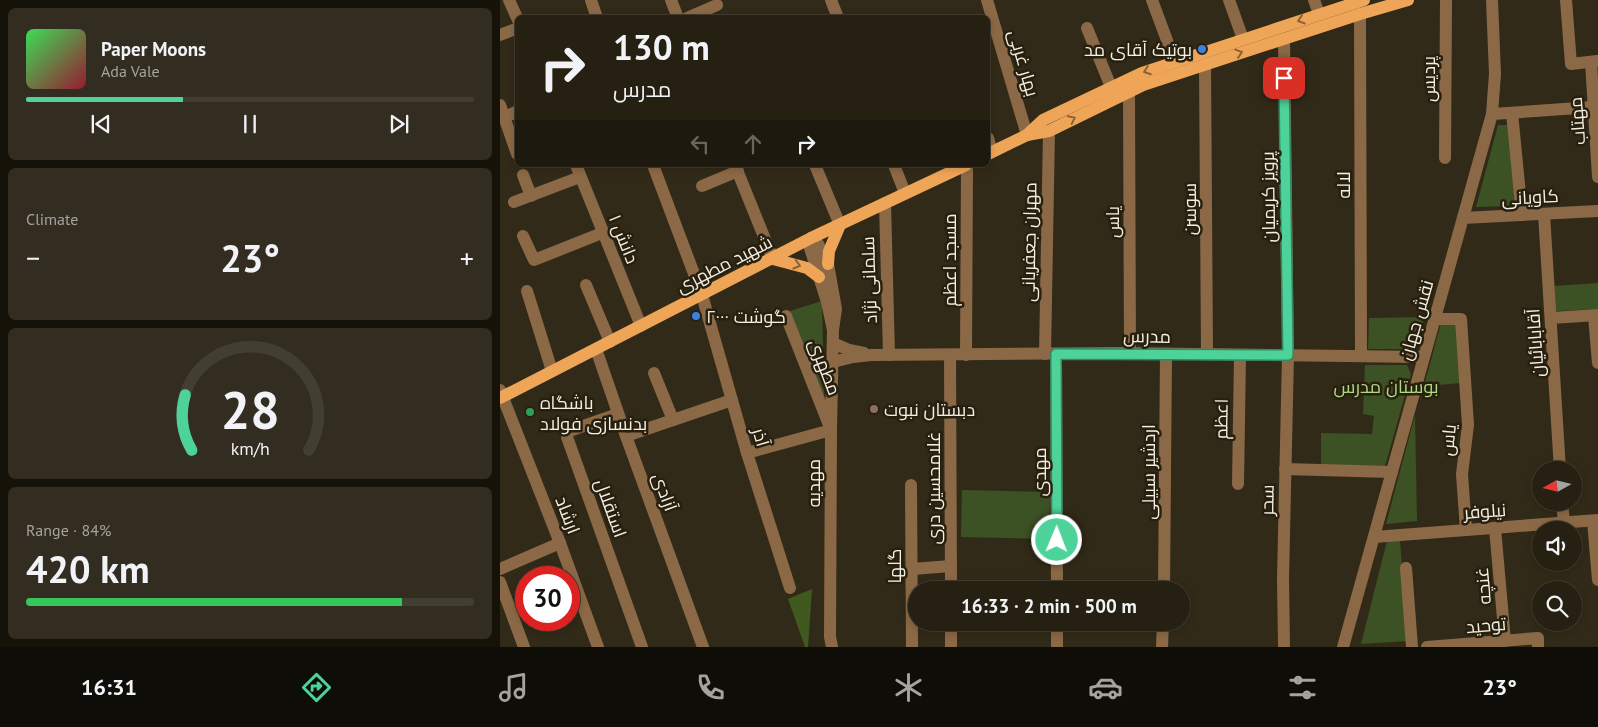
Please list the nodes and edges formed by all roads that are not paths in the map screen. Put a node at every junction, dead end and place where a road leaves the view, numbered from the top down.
1 (510, 0) edge
2 (591, 0) edge
3 (671, 0) edge
4 (831, 0) edge
5 (1152, 0) edge
6 (1229, 0) edge
7 (1314, 0) edge
8 (1364, 0) edge
9 (1408, 0) edge
10 (1446, 0) edge
11 (1492, 0) edge
12 (1566, 0) edge
13 (990, 1) edge
14 (717, 5) dead end
15 (1319, 14) junction
16 (1360, 14) junction
17 (516, 15) edge
18 (596, 15) edge
19 (677, 15) edge
20 (694, 15) edge
21 (837, 15) edge
22 (990, 18) edge
23 (1087, 28) dead end
24 (515, 29) edge
25 (500, 35) edge
26 (1243, 39) junction
27 (1284, 39) junction
28 (1175, 62) junction
29 (1594, 62) edge
30 (1205, 64) junction
31 (1111, 87) junction
32 (1129, 91) junction
33 (1594, 106) junction
34 (502, 111) edge
35 (515, 111) edge
36 (1512, 113) junction
37 (1492, 114) junction
38 (1049, 130) junction
39 (1027, 135) junction
40 (515, 146) edge
41 (990, 153) edge
42 (1445, 158) dead end
43 (653, 167) edge
44 (816, 167) edge
45 (895, 167) edge
46 (962, 167) edge
47 (966, 167) edge
48 (737, 168) edge
49 (578, 171) edge
50 (523, 175) dead end
51 (1598, 177) edge
52 (702, 186) dead end
53 (905, 193) junction
54 (530, 196) junction
55 (514, 202) dead end
56 (884, 203) junction
57 (1598, 211) edge
58 (1544, 214) junction
59 (1522, 215) junction
60 (1463, 218) junction
61 (840, 225) junction
62 (602, 233) junction
63 (523, 236) dead end
64 (811, 238) junction
65 (773, 259) junction
66 (828, 264) junction
67 (819, 277) junction
68 (586, 285) dead end
69 (527, 291) dead end
70 (702, 294) junction
71 (1596, 315) edge
72 (786, 316) dead end
73 (1551, 318) junction
74 (1435, 319) junction
75 (641, 326) junction
76 (833, 337) junction
77 (610, 342) junction
78 (596, 349) junction
79 (1051, 354) junction
80 (1130, 354) junction
81 (1166, 354) junction
82 (1207, 354) junction
83 (871, 355) junction
84 (889, 355) junction
85 (950, 355) junction
86 (966, 355) junction
87 (1240, 355) junction
88 (1288, 355) junction
89 (1361, 356) junction
90 (1423, 357) junction
91 (833, 362) junction
92 (1598, 363) edge
93 (552, 370) junction
94 (654, 373) dead end
95 (501, 395) edge
96 (732, 400) junction
97 (618, 414) junction
98 (673, 420) junction
99 (831, 430) junction
100 (626, 436) junction
101 (747, 453) junction
102 (1559, 461) edge
103 (1285, 468) junction
104 (1392, 472) junction
105 (1238, 484) dead end
106 (911, 485) dead end
107 (1596, 521) edge
108 (1582, 522) edge
109 (1532, 525) edge
110 (1495, 528) junction
111 (1466, 530) junction
112 (1374, 537) junction
113 (560, 543) junction
114 (951, 566) junction
115 (1406, 568) dead end
116 (500, 569) edge
117 (912, 569) junction
118 (1598, 580) edge
119 (951, 581) edge
120 (1057, 581) edge
121 (1164, 581) edge
122 (500, 582) edge
123 (790, 588) dead end
124 (951, 631) edge
125 (1057, 631) edge
126 (1163, 631) edge
127 (1505, 641) junction
128 (830, 644) edge
129 (1284, 645) dead end
130 (1463, 646) edge
131 (524, 647) edge
132 (598, 647) edge
133 (642, 647) edge
134 (703, 647) edge
135 (912, 647) edge
136 (951, 647) edge
137 (1057, 647) edge
138 (1162, 647) edge
139 (1344, 647) edge
140 (1412, 647) edge
141 (1427, 647) edge
142 (1538, 647) edge

1 - 17 street
2 - 18 street
3 - 19 street
4 - 21 street
5 - 28 street
6 - 26 street
7 - 15 street
8 - 15 main road
9 - 16 main road
10 - 42 street, پردیس
11 - 37 street, نقش جهان
12 - 29 street
13 - 22 street, بهار غربی
14 - 20 street
15 -> 26 main road
16 - 27 main road
16 - 89 street, لاله
22 - 39 street, بهار غربی
23 - 31 street
24 - 25 street
26 - 28 main road
30 -> 27 main road
27 - 88 street, پرویز کریمیان
28 -> 31 main road
29 - 33 street, مهتاب
30 - 32 main road
30 - 82 street, سوسن
31 - 39 main road
38 -> 32 main road
32 - 80 street, یاس
33 - 36 street
33 - 51 street, مهتاب
34 - 35 street
34 - 40 street
36 - 37 street
36 - 59 street
37 - 60 street, نقش جهان
38 - 39 main road
38 - 79 street, مهران جعفریانی
39 - 41 main road
43 - 70 street, آذر
44 - 61 street
45 - 53 street
46 - 53 main road, شهید مطهری
47 - 86 street, مسجد اعظم
48 - 52 street
48 - 65 street
49 - 54 street
49 - 62 street, دانش ۱
50 - 54 street
53 - 56 main road, شهید مطهری
54 - 55 street
56 - 61 main road, شهید مطهری
56 - 84 street, سلمانی نژاد
57 - 58 street, کاویانی
58 - 59 street, کاویانی
58 - 73 street, آقابابائیان
59 - 60 street, کاویانی
60 - 74 street, نقش جهان
61 - 64 main road, شهید مطهری
61 - 66 main road
62 - 63 street
62 - 75 street, دانش ۱
64 - 65 main road, شهید مطهری
64 - 66 street, مهدیه
64 - 67 street, مهدیه
65 -> 67 main road
65 - 70 main road, شهید مطهری
66 - 76 street, مهدیه
67 - 76 street, مهدیه
68 - 77 street
69 - 93 street
70 - 75 main road, شهید مطهری
70 - 96 street, آذر
71 - 73 street
71 - 92 street
72 - 99 street, مطهری
73 - 102 street, آقابابائیان
74 - 90 street, نقش جهان
74 - 111 street, یاس
75 - 77 main road, شهید مطهری
76 - 83 street
76 - 91 street, مهدیه
77 - 78 main road, شهید مطهری
78 - 93 main road, شهید مطهری
78 - 97 street, آزادی
79 - 80 street, مدرس
79 - 86 street, مدرس
79 - 120 street, مهدی
80 - 81 street, مدرس
81 - 82 street, مدرس
81 - 121 street, اردشیر سبیلی
82 - 87 street, مدرس
83 - 84 street, مدرس
83 - 91 street
84 - 85 street, مدرس
85 - 86 street, مدرس
85 - 114 street, غلامحسین دری
87 - 88 street, مدرس
87 - 105 street, اعظم
88 - 89 street, مدرس
88 - 103 street, سحر
89 - 90 street, مدرس
90 - 104 street, نقش جهان
91 - 99 street, مهدیه
93 - 95 main road, شهید مطهری
94 - 98 street
95 - 113 street, ارشاد
96 - 98 street
96 - 101 street, آذر
97 - 100 street, آزادی
97 - 133 street, استقلال
98 - 100 street
99 - 101 street
99 - 128 street, مهدیه
100 - 134 street, آزادی
101 - 123 street, آذر
103 - 104 street
103 - 129 street, سحر
104 - 112 street, نقش جهان
106 - 117 street, گلها
107 - 108 street, نیلوفر
107 - 118 street
109 - 110 street, نیلوفر
110 - 111 street, نیلوفر
110 - 127 street, غنچه
111 - 112 street, نیلوفر
112 - 139 street, نقش جهان
113 - 116 street
113 - 132 street, ارشاد
114 - 117 street
114 - 119 street, غلامحسین دری
115 - 140 street
117 - 135 street, گلها
122 - 131 street
124 - 136 street
125 - 137 street
126 - 138 street
127 - 130 street, توحید
127 - 142 street, توحید
130 - 141 street, توحید

